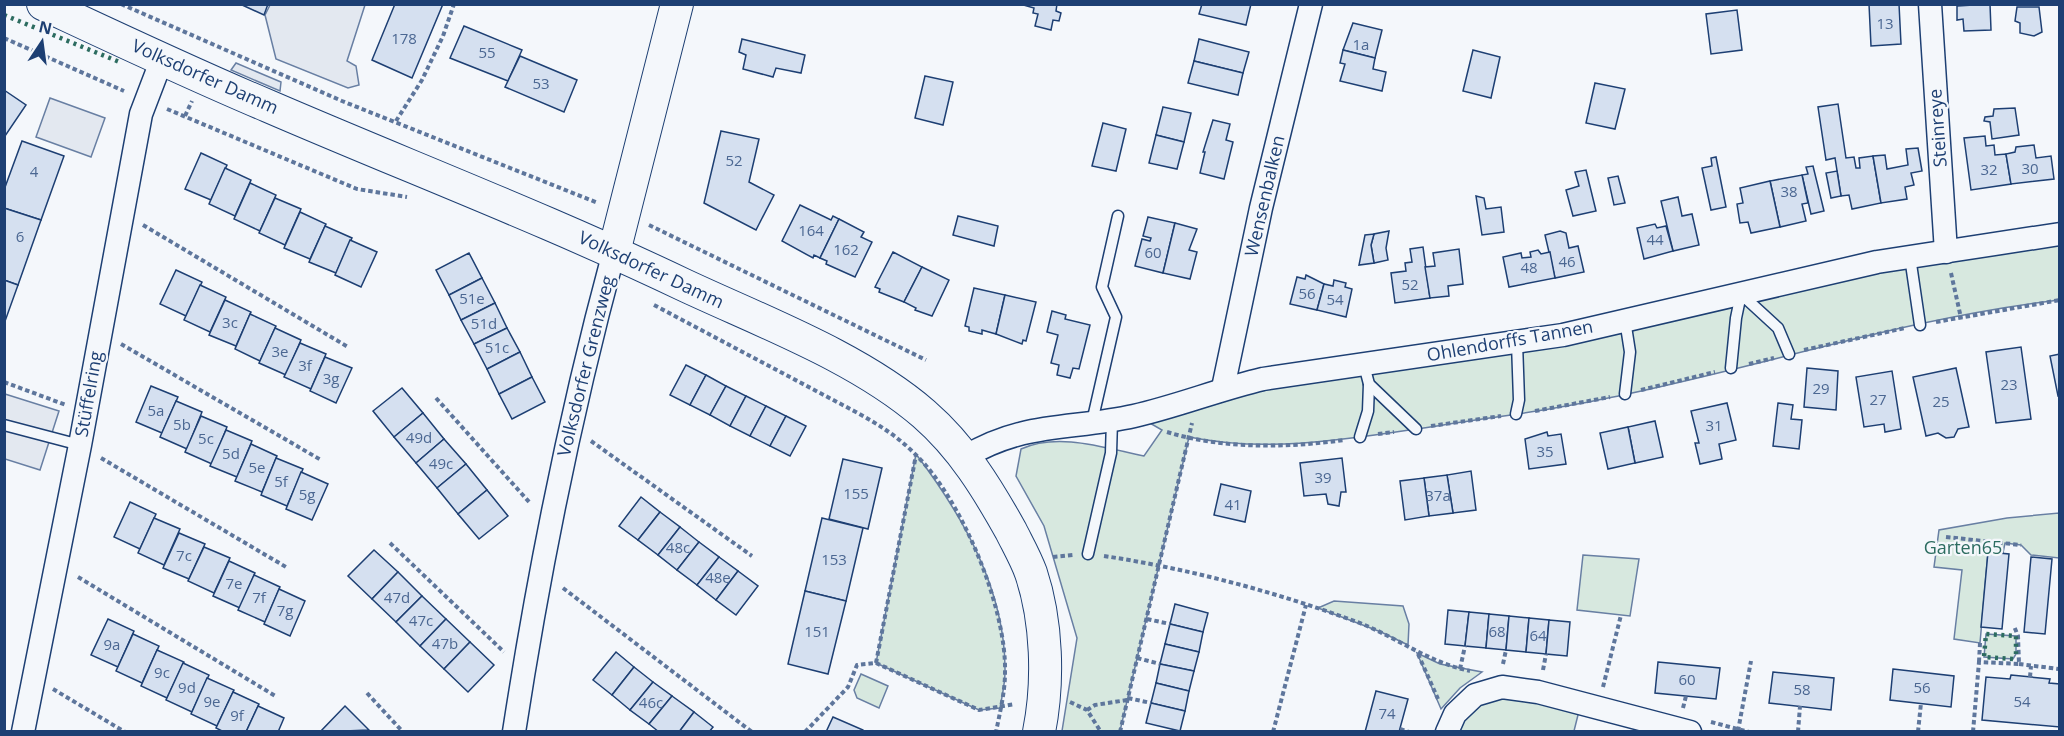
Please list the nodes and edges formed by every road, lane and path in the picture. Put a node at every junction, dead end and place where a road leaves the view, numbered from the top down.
1 (43, 4) edge
2 (120, 4) edge
3 (454, 4) edge
4 (676, 4) edge
5 (1311, 4) edge
6 (1930, 4) edge
7 (4, 39) edge
8 (162, 59) junction
9 (146, 100) junction
10 (396, 121) junction
11 (413, 198) dead end
12 (122, 212) junction
13 (624, 214) junction
14 (1118, 216) dead end
15 (2060, 234) edge
16 (614, 252) junction
17 (1946, 252) junction
18 (1910, 257) junction
19 (1741, 294) junction
20 (649, 302) dead end
21 (1961, 318) dead end
22 (1626, 320) junction
23 (1920, 325) dead end
24 (100, 331) junction
25 (1517, 343) junction
26 (348, 347) dead end
27 (1790, 354) dead end
28 (926, 360) dead end
29 (1731, 368) dead end
30 (1366, 375) junction
31 (4, 382) edge
32 (1223, 388) junction
33 (1625, 394) dead end
34 (436, 398) dead end
35 (86, 412) junction
36 (1516, 414) dead end
37 (1102, 421) junction
38 (4, 425) edge
39 (571, 427) junction
40 (1416, 429) dead end
41 (1188, 437) dead end
42 (1360, 437) dead end
43 (80, 445) junction
44 (916, 454) junction
45 (965, 457) junction
46 (321, 460) dead end
47 (549, 523) junction
48 (1946, 537) dead end
49 (390, 543) dead end
50 (2021, 544) dead end
51 (1088, 554) junction
52 (752, 556) dead end
53 (1026, 560) junction
54 (56, 565) junction
55 (1160, 565) junction
56 (286, 567) dead end
57 (541, 571) junction
58 (1306, 605) junction
59 (1621, 615) dead end
60 (1147, 619) junction
61 (1170, 624) dead end
62 (2014, 626) dead end
63 (1980, 643) dead end
64 (1465, 646) dead end
65 (1417, 653) junction
66 (1137, 658) junction
67 (1751, 661) dead end
68 (1979, 662) junction
69 (876, 663) junction
70 (1160, 664) dead end
71 (2019, 664) junction
72 (2031, 666) junction
73 (1460, 669) junction
74 (2059, 669) edge
75 (1473, 671) dead end
76 (524, 672) junction
77 (2030, 677) dead end
78 (34, 678) junction
79 (367, 693) dead end
80 (1601, 694) dead end
81 (277, 697) dead end
82 (1127, 699) junction
83 (1045, 701) junction
84 (1151, 703) dead end
85 (1921, 703) dead end
86 (1800, 706) dead end
87 (1000, 708) junction
88 (1441, 709) dead end
89 (1087, 711) junction
90 (1400, 729) dead end
91 (23, 732) edge
92 (125, 732) edge
93 (403, 732) edge
94 (514, 732) edge
95 (752, 732) edge
96 (805, 732) edge
97 (996, 732) edge
98 (1039, 732) edge
99 (1101, 732) edge
100 (1119, 732) edge
101 (1273, 732) edge
102 (1409, 732) edge
103 (1447, 732) edge
104 (1690, 732) edge
105 (1738, 732) edge
106 (1798, 732) edge
107 (1918, 732) edge
108 (1973, 732) edge

1 - 8 main road, Volksdorfer Damm
2 - 10 path
3 - 10 path
4 - 13 main road, Volksdorfer Grenzweg
5 - 32 street, Wensenbalken
6 - 17 street, Steinreye
7 - 9 path
8 - 9 street, Stüffelring
8 - 16 main road, Volksdorfer Damm
9 - 11 path
9 - 12 street, Stüffelring
10 - 13 path
12 - 24 street, Stüffelring
12 - 26 path
13 - 16 main road, Volksdorfer Grenzweg
13 - 28 path
14 - 37 lane
15 - 17 street, Ohlendorffs Tannen
16 - 39 street, Volksdorfer Grenzweg
16 - 45 main road, Volksdorfer Damm
17 - 18 street, Ohlendorffs Tannen
17 - 21 path
18 - 19 street, Ohlendorffs Tannen
18 - 23 lane
19 - 22 street, Ohlendorffs Tannen
19 - 27 lane
19 - 29 lane
20 - 44 path
22 - 25 street, Ohlendorffs Tannen
22 - 33 lane
24 - 35 street, Stüffelring
24 - 46 path
25 - 30 street, Ohlendorffs Tannen
25 - 36 lane
30 - 32 street, Ohlendorffs Tannen
30 - 40 lane
30 - 42 lane
31 - 35 path
32 - 37 street, Ohlendorffs Tannen
34 - 47 path
35 - 43 street, Stüffelring
37 - 45 street, Ohlendorffs Tannen
37 - 51 lane
38 - 43 lane
39 - 47 street, Volksdorfer Grenzweg
39 - 52 path
41 - 55 path
43 - 54 street, Stüffelring
43 - 56 path
44 - 69 path
44 - 87 path
45 - 53 main road, Volksdorfer Damm
47 - 57 street, Volksdorfer Grenzweg
48 - 50 path
49 - 76 path
51 - 53 path
51 - 55 path
53 - 83 main road, Volksdorfer Damm
54 - 78 street, Stüffelring
54 - 81 path
55 - 58 path
55 - 60 path
57 - 76 street, Volksdorfer Grenzweg
57 - 95 path
58 - 65 path
58 - 101 path
59 - 80 path
60 - 61 path
60 - 66 path
62 - 71 path
63 - 68 path
64 - 73 path
65 - 73 path
65 - 88 path
66 - 70 path
66 - 82 path
67 - 105 path
68 - 71 path
68 - 108 path
69 - 87 path
69 - 96 path
71 - 72 path
72 - 74 path
72 - 77 path
73 - 75 path
76 - 94 street, Volksdorfer Grenzweg
78 - 91 street, Stüffelring
78 - 92 path
79 - 93 path
82 - 84 path
82 - 89 path
82 - 100 path
83 - 87 path
83 - 89 path
83 - 98 main road, Volksdorfer Damm
85 - 107 path
86 - 106 path
87 - 97 path
89 - 99 path
90 - 102 path
103 - 104 street

